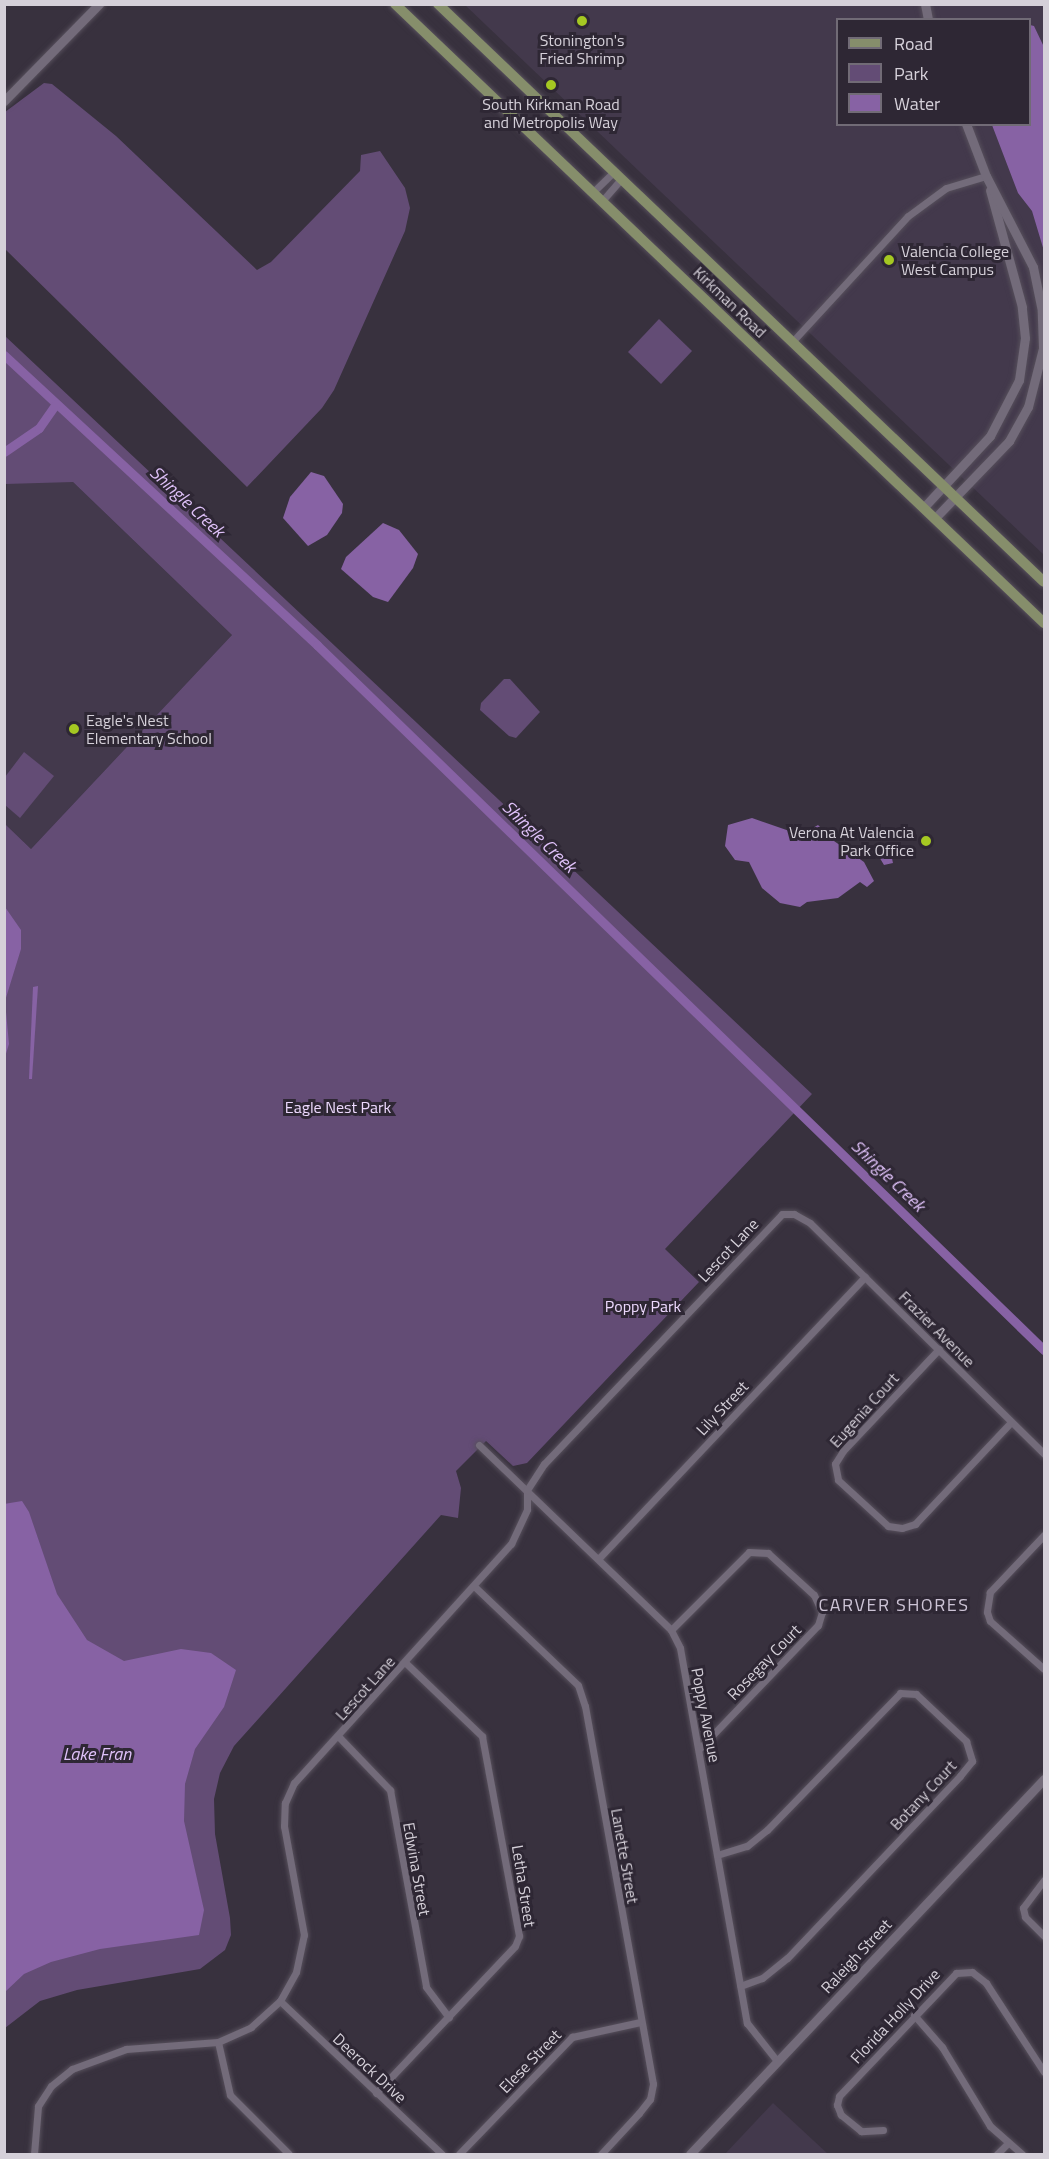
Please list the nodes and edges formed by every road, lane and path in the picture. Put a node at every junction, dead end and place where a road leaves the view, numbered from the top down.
1 (99, 4) edge
2 (395, 4) edge
3 (438, 4) edge
4 (4, 101) edge
5 (967, 126) edge
6 (617, 175) junction
7 (986, 176) junction
8 (593, 192) junction
9 (602, 201) junction
10 (792, 342) junction
11 (944, 486) junction
12 (956, 498) junction
13 (924, 507) junction
14 (935, 518) junction
15 (1044, 582) edge
16 (1044, 622) edge
17 (810, 1223) joint
18 (865, 1277) junction
19 (939, 1349) junction
20 (1011, 1422) junction
21 (479, 1445) dead end
22 (1044, 1454) edge
23 (528, 1490) junction
24 (1044, 1535) edge
25 (599, 1558) junction
26 (475, 1587) junction
27 (671, 1630) junction
28 (406, 1663) junction
29 (1044, 1669) edge
30 (339, 1737) junction
31 (699, 1749) junction
32 (1044, 1779) edge
33 (717, 1854) junction
34 (1044, 1880) edge
35 (1044, 1936) edge
36 (740, 1986) junction
37 (280, 2001) junction
38 (914, 2015) junction
39 (449, 2017) junction
40 (640, 2022) junction
41 (218, 2042) junction
42 (777, 2061) junction
43 (1044, 2072) edge
44 (376, 2093) junction
45 (883, 2130) dead end
46 (1007, 2144) junction
47 (34, 2154) edge
48 (289, 2154) edge
49 (442, 2154) edge
50 (459, 2154) edge
51 (601, 2154) edge
52 (690, 2154) edge
53 (997, 2154) edge
54 (1022, 2154) edge

1 - 4 street
2 - 8 main road, Kirkman Road
3 - 6 main road, Kirkman Road
5 - 7 street
6 - 8 street
6 - 9 street
6 - 10 main road, Kirkman Road
7 - 10 street
7 - 11 street
7 - 12 street
8 - 9 main road, Kirkman Road
9 - 13 main road, Kirkman Road
10 - 11 main road, Kirkman Road
11 - 12 main road, Kirkman Road
11 - 13 street
12 - 14 street
12 - 15 main road, Kirkman Road
13 - 14 main road, Kirkman Road
14 - 16 main road, Kirkman Road
17 - 18 street, Frazier Avenue
17 - 23 street, Lescot Lane
18 - 19 street, Frazier Avenue
18 - 25 street, Lily Street
19 - 20 street, Frazier Avenue
19 - 20 street, Eugenia Court
20 - 22 street, Frazier Avenue
21 - 23 street, Poppy Avenue
23 - 25 street, Poppy Avenue
23 - 26 street, Lescot Lane
24 - 29 street
25 - 27 street, Poppy Avenue
26 - 28 street, Lescot Lane
26 - 40 street, Lanette Street
27 - 31 street, Poppy Avenue
27 - 31 street, Rosegay Court
28 - 30 street, Lescot Lane
28 - 39 street, Letha Street
30 - 37 street, Lescot Lane
30 - 39 street, Edwina Street
31 - 33 street, Poppy Avenue
32 - 42 street, Raleigh Street
33 - 36 street, Poppy Avenue
33 - 36 street, Botany Court
34 - 35 street
36 - 42 street, Poppy Avenue
37 - 41 street, Lescot Lane
37 - 44 street, Deerock Drive
38 - 43 street, Florida Holly Drive
38 - 45 street, Florida Holly Drive
38 - 46 street
39 - 44 street, Letha Street
40 - 50 street, Elese Street
40 - 51 street, Lanette Street
41 - 47 street, Lescot Lane
41 - 48 street
42 - 52 street, Raleigh Street
44 - 49 street, Deerock Drive
46 - 53 street
46 - 54 street

